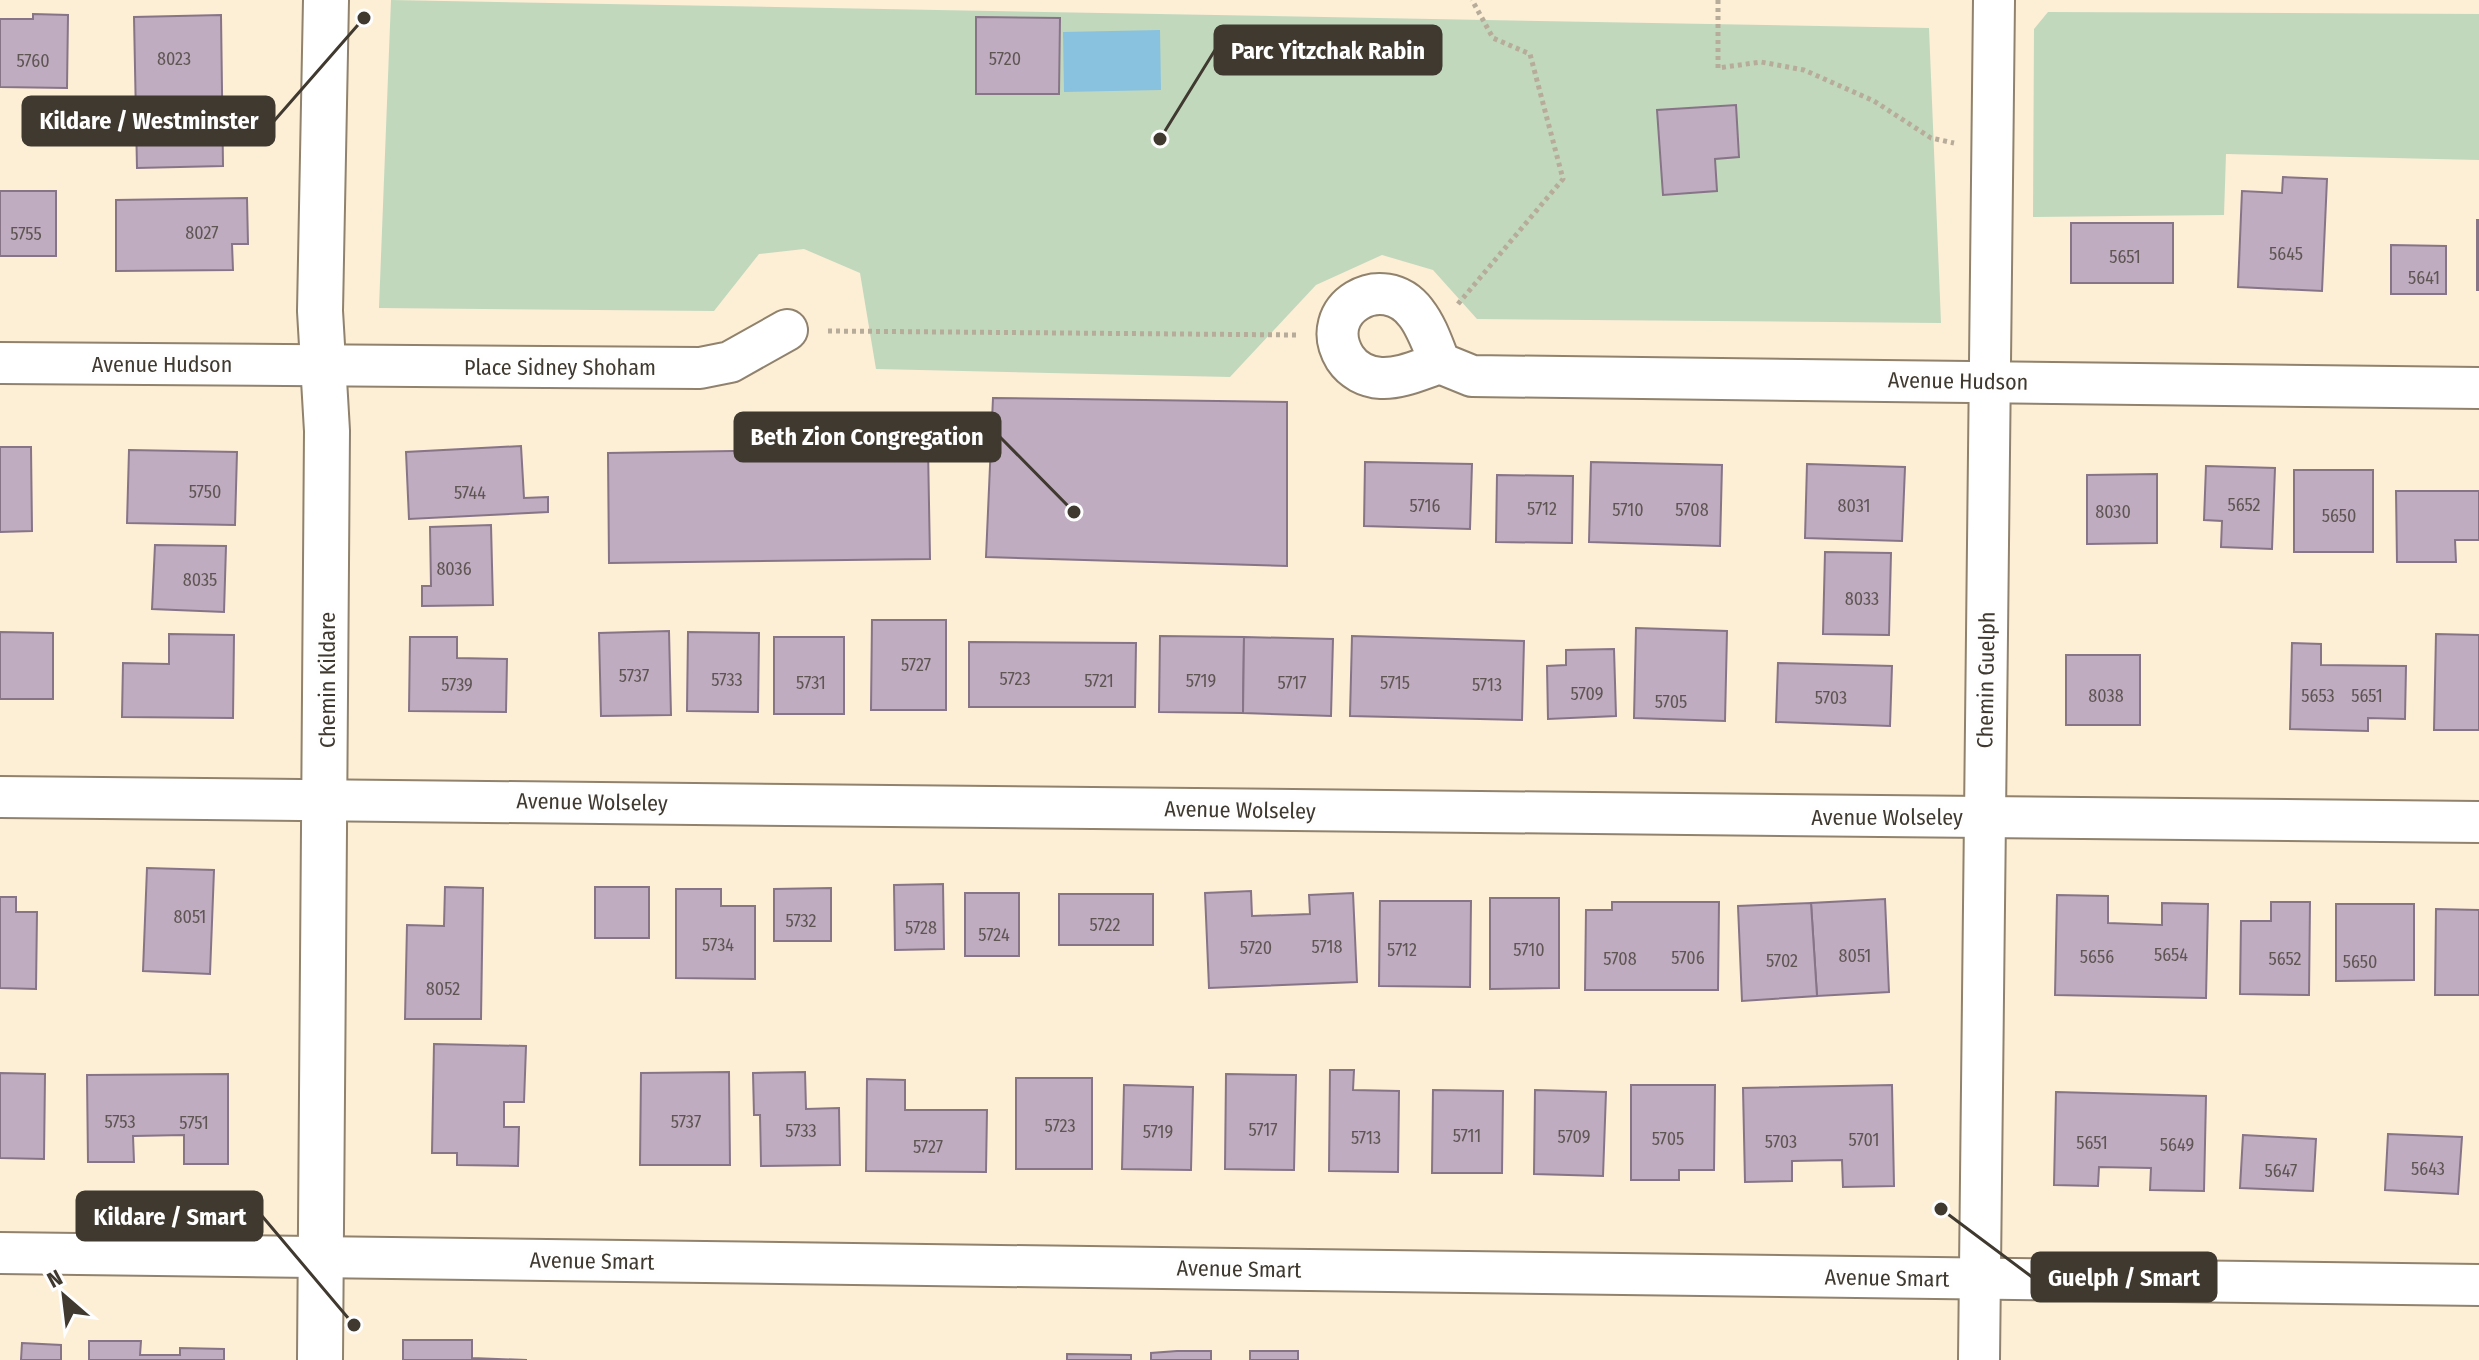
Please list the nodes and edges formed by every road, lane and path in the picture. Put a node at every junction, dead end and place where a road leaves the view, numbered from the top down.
1 (326, 0) edge
2 (1472, 0) edge
3 (1718, 0) edge
4 (1994, 0) edge
5 (1952, 143) dead end
6 (1450, 314) dead end
7 (787, 330) joint
8 (1311, 335) dead end
9 (0, 363) edge
10 (1440, 363) dead end
11 (323, 367) junction
12 (1989, 381) junction
13 (2479, 388) edge
14 (0, 797) edge
15 (327, 800) junction
16 (1984, 817) junction
17 (2479, 822) edge
18 (0, 1253) edge
19 (321, 1257) junction
20 (1979, 1278) junction
21 (2479, 1285) edge
22 (320, 1360) edge
23 (1979, 1360) edge

1 - 11 street, Chemin Kildare
2 - 6 path
3 - 5 path
4 - 12 street, Chemin Guelph
7 - 8 path
7 - 11 street, Place Sidney Shoham
9 - 11 street, Avenue Hudson
10 - 12 street, Avenue Hudson
11 - 15 street, Chemin Kildare
12 - 13 street, Avenue Hudson
12 - 16 street, Chemin Guelph
14 - 15 street, Avenue Wolseley
15 - 16 street, Avenue Wolseley
15 - 19 street, Chemin Kildare
16 - 17 street, Avenue Wolseley
16 - 20 street, Chemin Guelph
18 - 19 street, Avenue Smart
19 - 20 street, Avenue Smart
19 - 22 street, Chemin Kildare
20 - 21 street, Avenue Smart
20 - 23 street, Chemin Guelph

